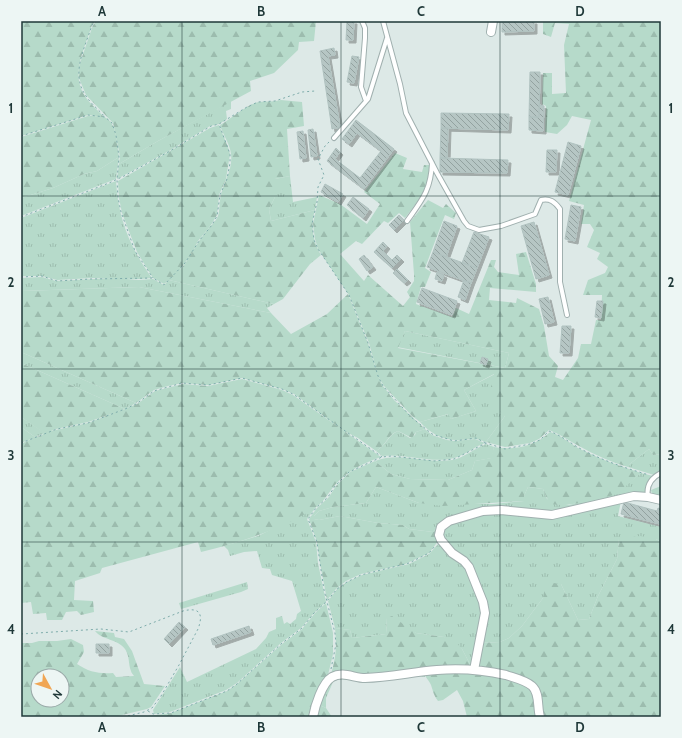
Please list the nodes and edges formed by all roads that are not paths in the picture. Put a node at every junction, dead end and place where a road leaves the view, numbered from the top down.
1 (362, 21) edge
2 (383, 21) edge
3 (493, 21) edge
4 (491, 32) dead end
5 (387, 38) junction
6 (366, 101) junction
7 (334, 138) road end
8 (432, 162) junction
9 (407, 221) dead end
10 (567, 314) dead end
11 (661, 473) edge
12 (648, 497) junction
13 (661, 500) edge
14 (474, 670) junction
15 (313, 717) edge
16 (540, 717) edge

1 - 6 lane
2 - 5 lane
3 - 4 street
5 - 6 lane
5 - 8 lane
6 - 7 lane
8 - 9 lane
8 - 10 lane
11 - 12 lane
12 - 13 street
12 - 14 street
14 - 15 street
14 - 16 street

